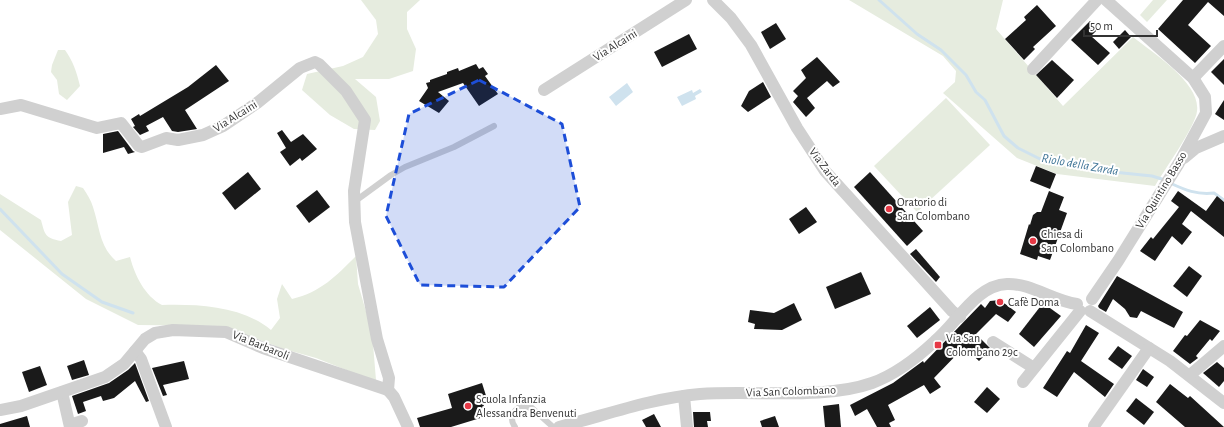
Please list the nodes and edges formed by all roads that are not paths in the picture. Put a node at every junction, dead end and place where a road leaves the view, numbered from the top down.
1 (686, 0) edge
2 (713, 0) edge
3 (1097, 0) edge
4 (1106, 0) edge
5 (1224, 46) edge
6 (1033, 69) dead end
7 (1193, 78) junction
8 (544, 90) dead end
9 (0, 109) edge
10 (1203, 120) junction
11 (494, 126) dead end
12 (153, 134) dead end
13 (1224, 136) edge
14 (1205, 144) junction
15 (139, 146) junction
16 (1179, 163) junction
17 (354, 202) junction
18 (1082, 309) junction
19 (960, 317) junction
20 (993, 342) dead end
21 (1224, 346) edge
22 (1149, 348) junction
23 (135, 351) junction
24 (1034, 368) junction
25 (1190, 375) junction
26 (1023, 382) dead end
27 (388, 390) junction
28 (62, 392) junction
29 (684, 396) junction
30 (1224, 403) edge
31 (0, 410) edge
32 (82, 421) dead end
33 (70, 426) edge
34 (567, 426) edge
35 (1094, 426) dead end
36 (166, 427) edge
37 (408, 427) edge
38 (515, 427) edge
39 (553, 427) edge
40 (687, 427) edge

1 - 8 street, Via Alcaini
2 - 19 street, Via Zarda
3 - 6 street
4 - 7 street, Via Quintino Basso
5 - 7 street
7 - 10 street, Via Quintino Basso
9 - 15 street
10 - 14 street
10 - 16 street, Via Quintino Basso
11 - 17 lane
12 - 15 street
13 - 14 street
14 - 16 street
15 - 17 street, Via Alcaini
16 - 18 street, Via Quintino Basso
17 - 27 street, Via Alcaini
18 - 19 street, Via San Colombano
18 - 22 street, Via San Colombano
18 - 24 street
19 - 29 street, Via San Colombano
20 - 24 street
21 - 25 street
22 - 25 street, Via San Colombano
22 - 35 street
23 - 27 street, Via Barbaroli
23 - 28 street, Via Barbaroli
23 - 36 street
24 - 26 street
25 - 30 street, Via San Colombano
27 - 37 street, Via Alcaini
28 - 31 street, Via Barbaroli
28 - 33 street
29 - 34 street, Via San Colombano
29 - 40 street
32 - 33 street
38 - 39 lane

